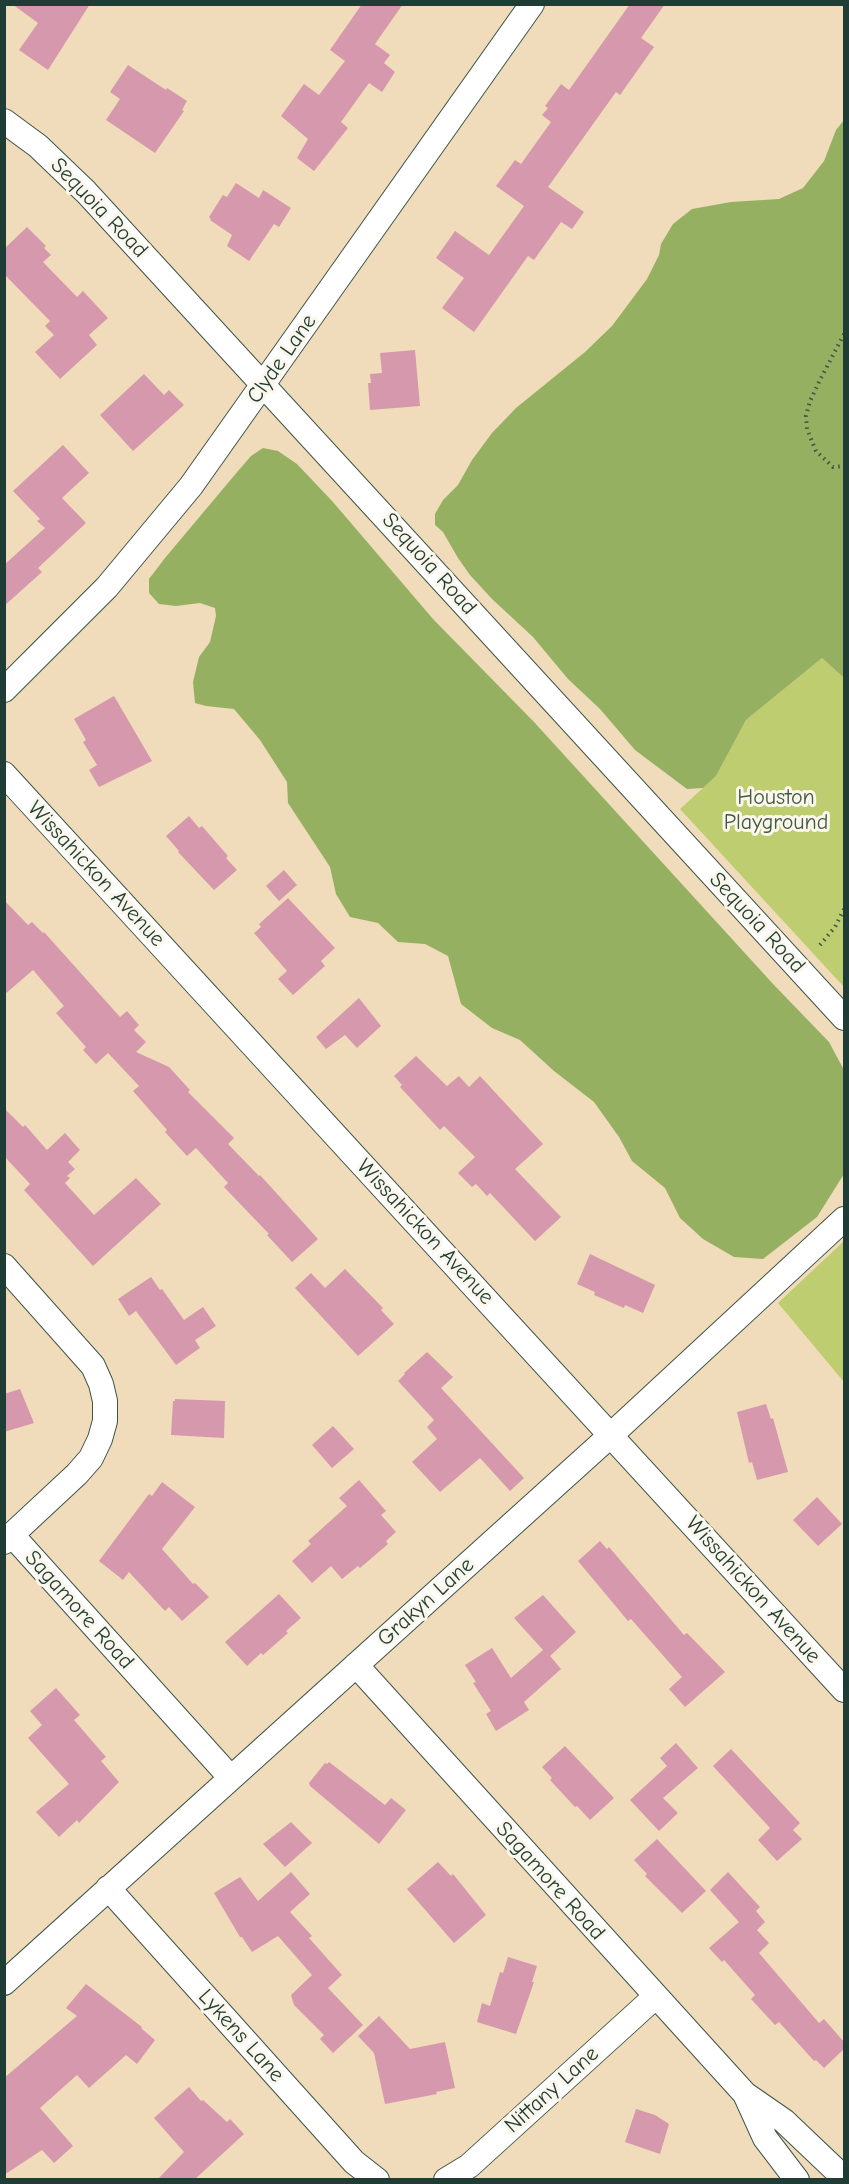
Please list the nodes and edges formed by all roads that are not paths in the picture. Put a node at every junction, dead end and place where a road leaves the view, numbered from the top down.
1 (532, 4) edge
2 (4, 121) edge
3 (264, 384) junction
4 (4, 690) edge
5 (4, 774) edge
6 (844, 1018) edge
7 (844, 1219) edge
8 (4, 1266) edge
9 (611, 1436) junction
10 (8, 1539) edge
11 (356, 1665) junction
12 (844, 1690) edge
13 (230, 1777) junction
14 (108, 1888) junction
15 (4, 1983) edge
16 (655, 1997) junction
17 (745, 2094) junction
18 (844, 2178) edge
19 (377, 2180) edge
20 (446, 2180) edge
21 (797, 2180) edge

1 - 3 street, Clyde Lane
2 - 3 street, Sequoia Road
3 - 4 street, Clyde Lane
3 - 6 street, Sequoia Road
5 - 9 street, Wissahickon Avenue
7 - 9 street, Grakyn Lane
8 - 10 street, Sagamore Road
9 - 11 street, Grakyn Lane
9 - 12 street, Wissahickon Avenue
10 - 13 street, Sagamore Road
11 - 13 street, Grakyn Lane
11 - 16 street, Sagamore Road
13 - 14 street, Grakyn Lane
14 - 15 street, Grakyn Lane
14 - 19 street, Lykens Lane
16 - 17 street, Sagamore Road
16 - 20 street, Nittany Lane
17 - 18 street, Sagamore Road
17 - 21 street, Sagamore Road

